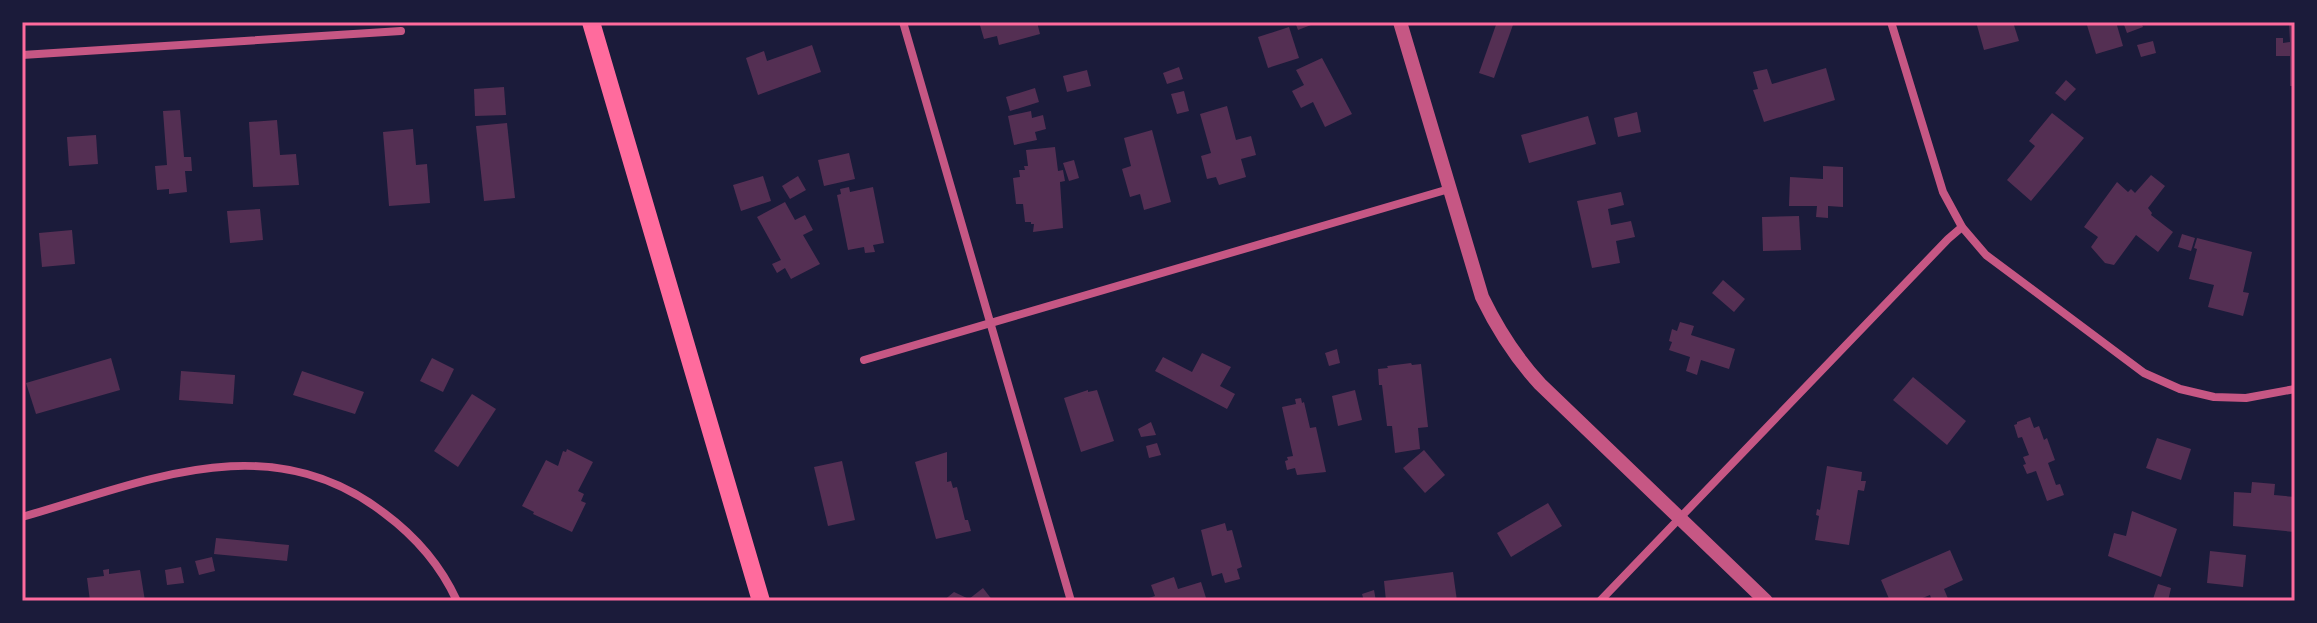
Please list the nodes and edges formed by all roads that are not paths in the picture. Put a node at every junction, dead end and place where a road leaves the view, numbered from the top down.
1 (591, 22) edge
2 (903, 22) edge
3 (1400, 22) edge
4 (1891, 22) edge
5 (401, 31) dead end
6 (22, 55) edge
7 (1449, 189) junction
8 (1962, 227) junction
9 (990, 323) junction
10 (864, 360) dead end
11 (2295, 389) edge
12 (22, 517) edge
13 (1680, 518) junction
14 (457, 601) edge
15 (761, 601) edge
16 (1071, 601) edge
17 (1600, 601) edge
18 (1766, 601) edge

1 - 15 main road
2 - 9 street
3 - 7 street
4 - 8 street
5 - 6 street
7 - 9 street
7 - 13 street
8 - 11 street
8 - 13 street
9 - 10 street
9 - 16 street
12 - 14 street
13 - 17 street
13 - 18 street

